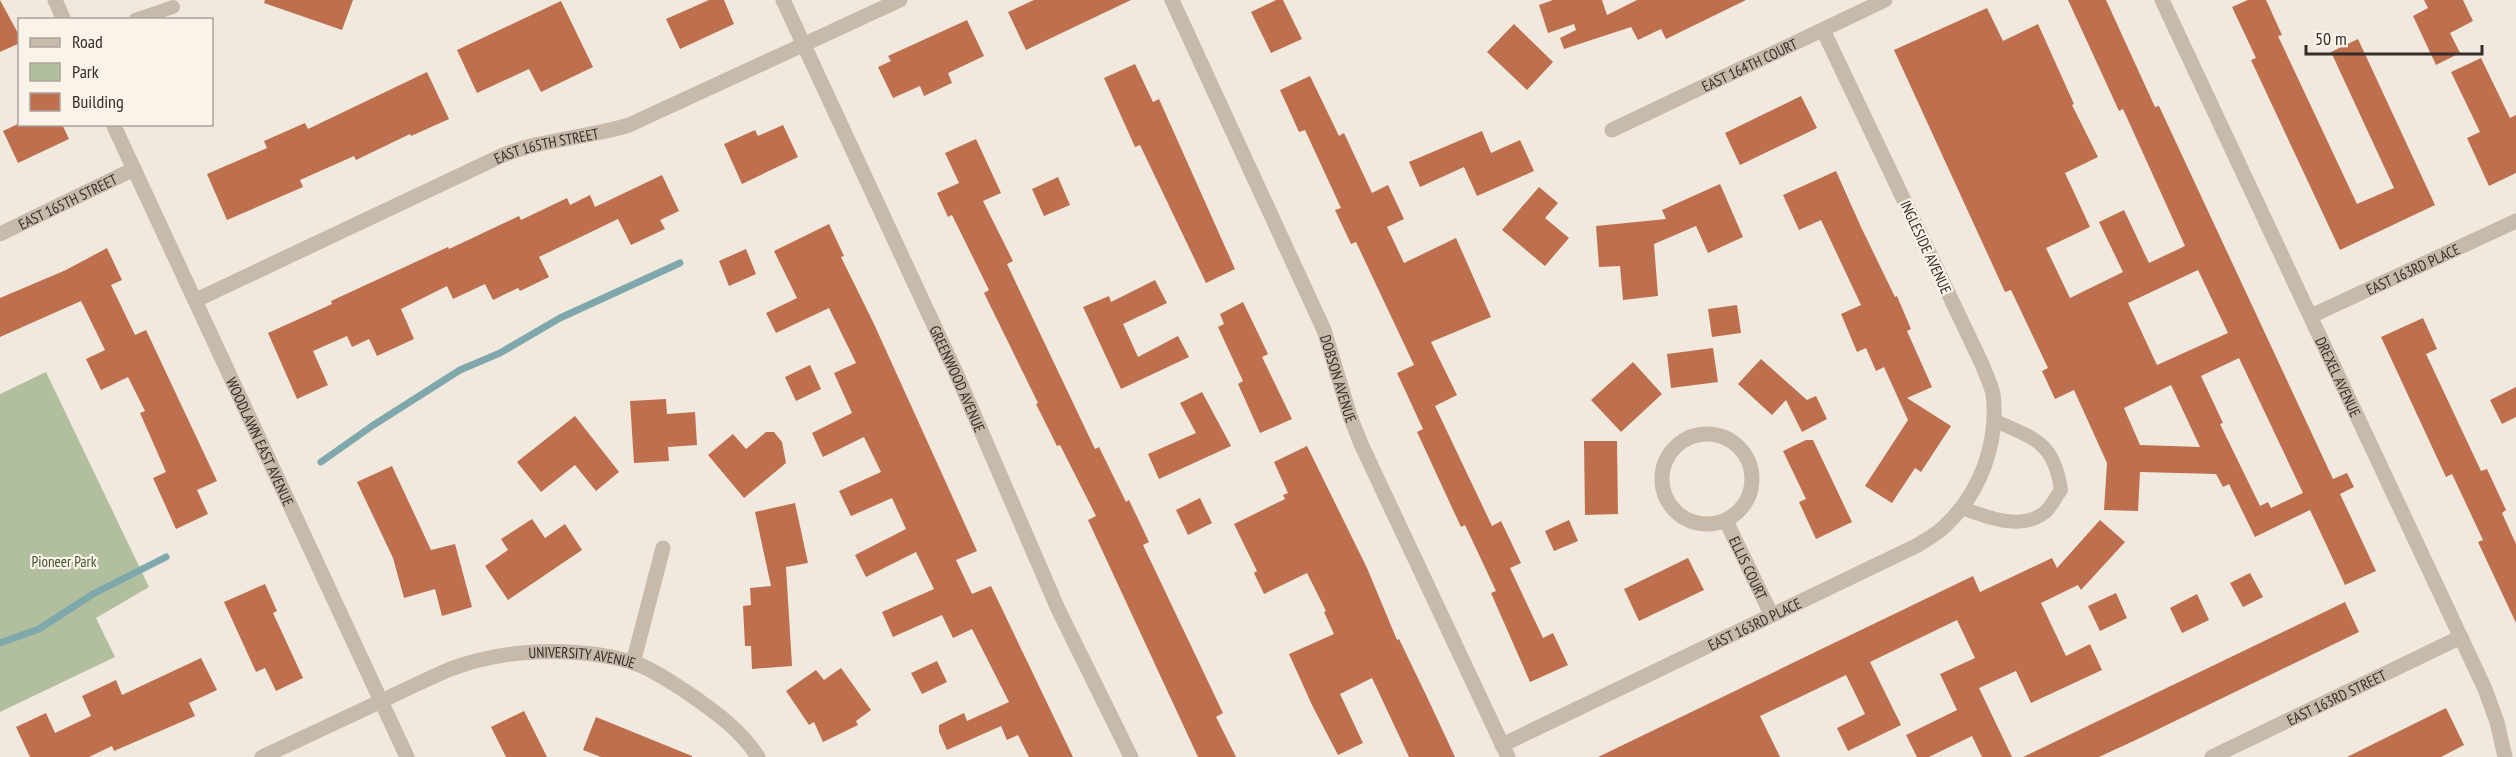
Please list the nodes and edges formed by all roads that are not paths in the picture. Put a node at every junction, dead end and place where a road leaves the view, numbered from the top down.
1 (55, 0) edge
2 (783, 0) edge
3 (900, 0) edge
4 (1172, 0) edge
5 (1886, 0) edge
6 (2162, 0) edge
7 (172, 9) edge
8 (63, 18) edge
9 (142, 18) edge
10 (1823, 30) junction
11 (804, 45) junction
12 (113, 126) edge
13 (1612, 130) dead end
14 (134, 169) junction
15 (2516, 221) edge
16 (0, 234) edge
17 (196, 300) junction
18 (2311, 316) junction
19 (1994, 420) junction
20 (1982, 472) joint
21 (1962, 508) junction
22 (1726, 521) junction
23 (663, 548) dead end
24 (1772, 614) junction
25 (2461, 637) junction
26 (633, 663) junction
27 (381, 701) junction
28 (1505, 751) edge
29 (262, 757) edge
30 (407, 757) edge
31 (758, 757) edge
32 (1131, 757) edge
33 (2212, 757) edge
34 (2505, 757) edge

1 - 8 street
2 - 11 street, GREENWOOD AVENUE
3 - 11 street, EAST 165TH STREET
4 - 28 street, DOBSON AVENUE
5 - 10 street, EAST 164TH COURT
6 - 18 street, DREXEL AVENUE
7 - 9 lane
10 - 13 street, EAST 164TH COURT
10 - 19 street, INGLESIDE AVENUE
11 - 17 street, EAST 165TH STREET
11 - 32 street, GREENWOOD AVENUE
12 - 14 street, WOODLAWN EAST AVENUE
14 - 16 street, EAST 165TH STREET
14 - 17 street, WOODLAWN EAST AVENUE
15 - 18 street, EAST 163RD PLACE
17 - 27 street, WOODLAWN EAST AVENUE
18 - 25 street, DREXEL AVENUE
19 - 20 street, INGLESIDE AVENUE
19 - 21 lane
20 - 21 street, EAST 163RD PLACE
21 - 24 street, EAST 163RD PLACE
22 - 22 street, ELLIS COURT
22 - 24 street, ELLIS COURT
23 - 26 street
24 - 28 street, EAST 163RD PLACE
25 - 33 street, EAST 163RD STREET
25 - 34 street, DREXEL AVENUE
26 - 27 street, UNIVERSITY AVENUE
26 - 31 street, UNIVERSITY AVENUE
27 - 29 street, UNIVERSITY AVENUE
27 - 30 street, WOODLAWN EAST AVENUE

